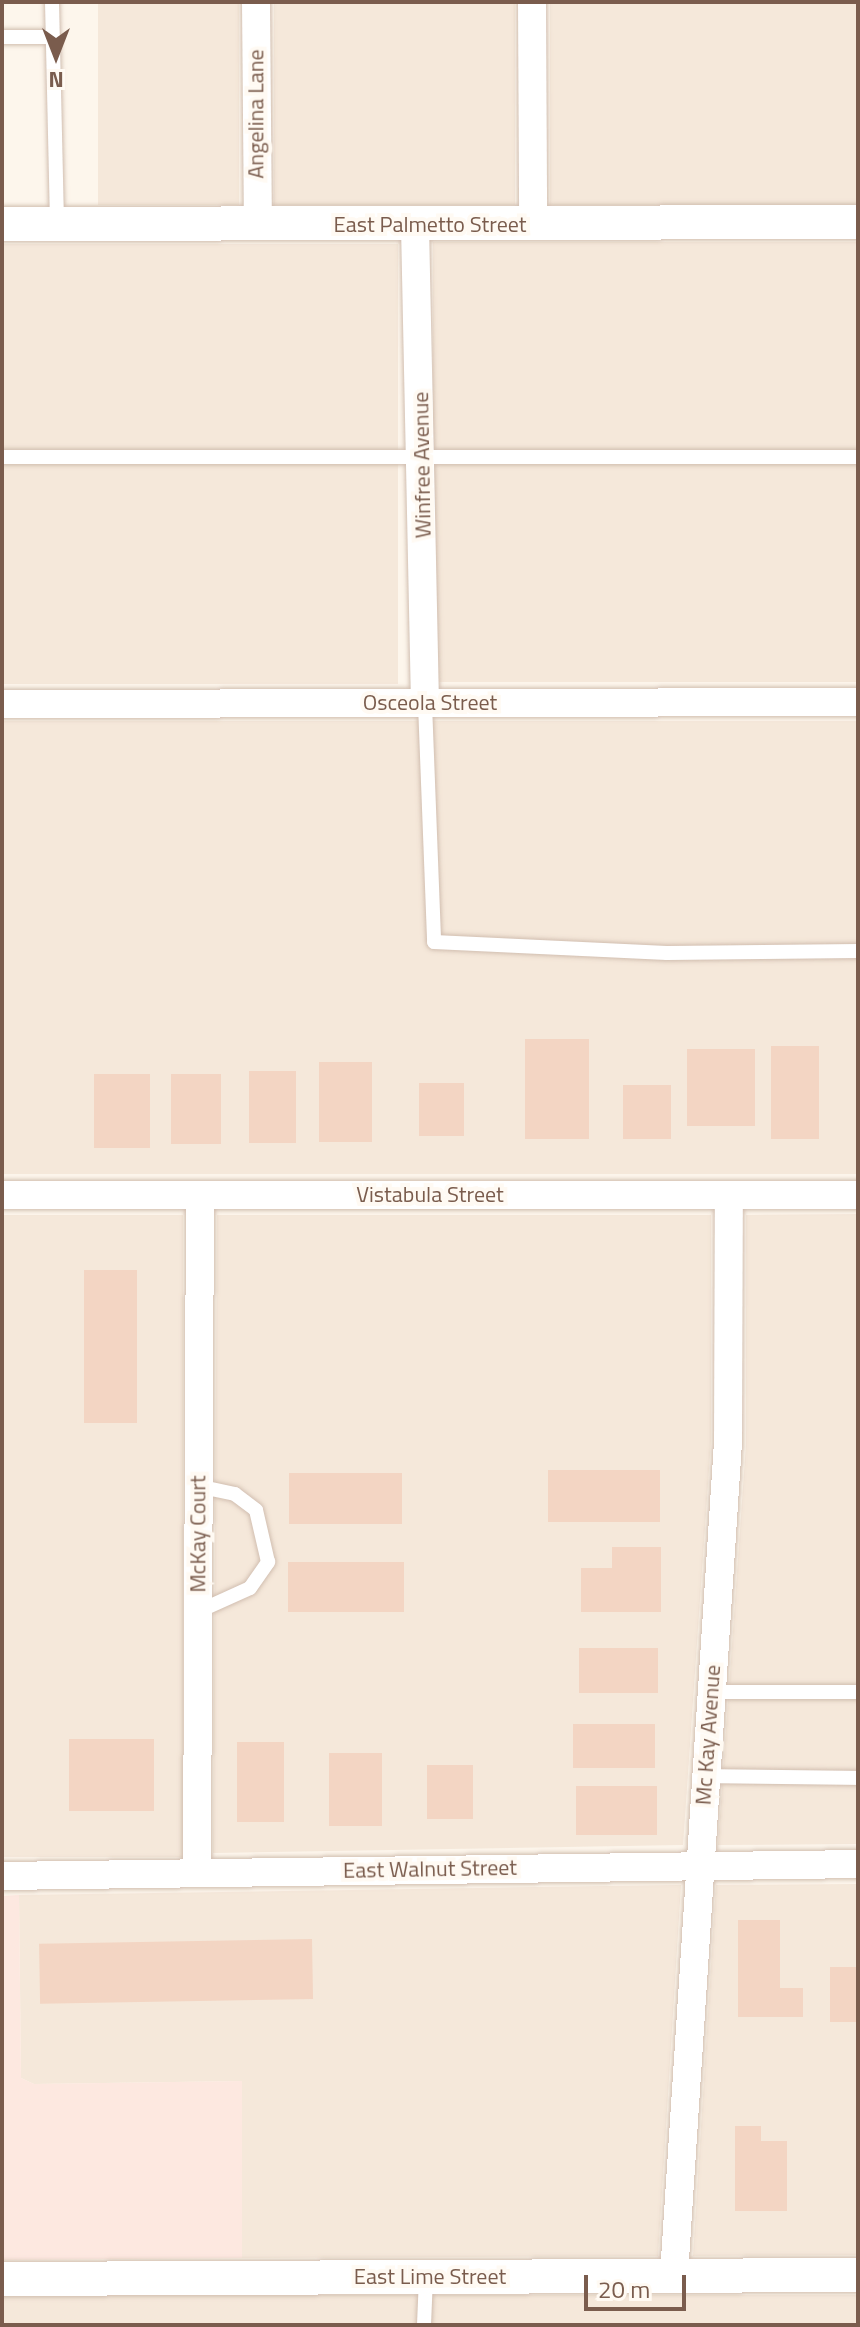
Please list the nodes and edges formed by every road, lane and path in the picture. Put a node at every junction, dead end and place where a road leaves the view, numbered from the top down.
1 (52, 2) edge
2 (256, 2) edge
3 (532, 2) edge
4 (2, 37) edge
5 (53, 37) junction
6 (858, 222) edge
7 (2, 224) edge
8 (57, 225) junction
9 (258, 225) junction
10 (533, 225) junction
11 (415, 226) junction
12 (2, 457) edge
13 (423, 457) junction
14 (858, 457) edge
15 (858, 702) edge
16 (2, 704) edge
17 (425, 704) junction
18 (858, 951) edge
19 (2, 1195) edge
20 (200, 1195) junction
21 (729, 1195) junction
22 (858, 1195) edge
23 (198, 1486) junction
24 (197, 1612) junction
25 (711, 1692) junction
26 (858, 1692) edge
27 (705, 1776) junction
28 (858, 1778) edge
29 (858, 1864) edge
30 (700, 1865) junction
31 (197, 1873) junction
32 (2, 1876) edge
33 (674, 2275) junction
34 (858, 2275) edge
35 (426, 2277) junction
36 (2, 2279) edge
37 (424, 2325) edge

1 - 5 lane
2 - 9 street, Angelina Lane
3 - 10 street
4 - 5 lane
5 - 8 lane
6 - 10 street, East Palmetto Street
7 - 8 street, East Palmetto Street
8 - 9 street, East Palmetto Street
9 - 11 street, East Palmetto Street
10 - 11 street, East Palmetto Street
11 - 13 street, Winfree Avenue
12 - 13 lane
13 - 14 lane
13 - 17 street, Winfree Avenue
15 - 17 street, Osceola Street
16 - 17 street, Osceola Street
17 - 18 lane
19 - 20 street, Vistabula Street
20 - 21 street, Vistabula Street
20 - 23 street, McKay Court
21 - 22 street, Vistabula Street
21 - 25 street, Mc Kay Avenue
23 - 24 street, McKay Court
23 - 24 lane
24 - 31 street, McKay Court
25 - 26 lane
25 - 27 street, Mc Kay Avenue
27 - 28 lane
27 - 30 street, Mc Kay Avenue
29 - 30 street, East Walnut Street
30 - 31 street, East Walnut Street
30 - 33 street, Mc Kay Avenue
31 - 32 street, East Walnut Street
33 - 34 street, East Lime Street
33 - 35 street, East Lime Street
35 - 36 street, East Lime Street
35 - 37 lane

